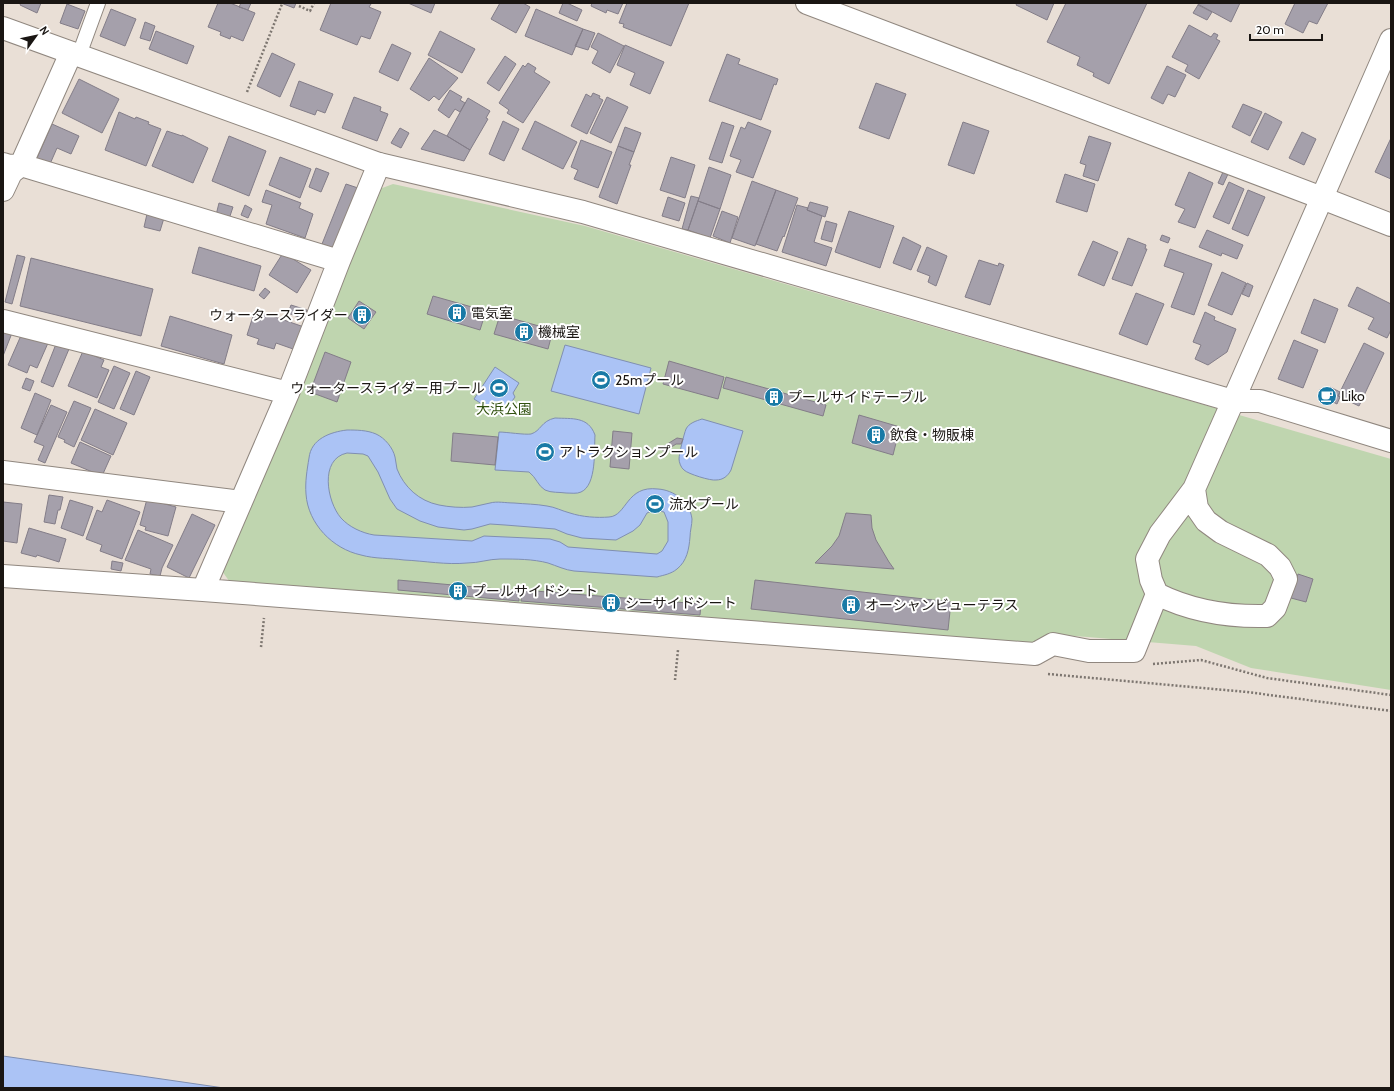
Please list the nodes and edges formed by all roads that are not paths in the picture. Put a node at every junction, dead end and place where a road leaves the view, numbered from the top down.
1 (98, 3) edge
2 (807, 3) edge
3 (3, 28) edge
4 (1391, 40) edge
5 (75, 54) junction
6 (12, 164) edge
7 (379, 164) junction
8 (3, 190) edge
9 (1322, 198) junction
10 (1391, 225) edge
11 (339, 261) junction
12 (3, 321) edge
13 (288, 393) junction
14 (1233, 401) junction
15 (1391, 441) edge
16 (3, 472) edge
17 (1194, 489) junction
18 (241, 502) junction
19 (3, 576) edge
20 (202, 590) junction
21 (1157, 594) junction

1 - 5 lane
2 - 9 street
3 - 5 street
4 - 9 street
5 - 6 street
5 - 7 street
6 - 8 street
6 - 11 street
7 - 11 street
7 - 14 street
9 - 10 street
9 - 14 street
11 - 13 street
12 - 13 street
13 - 18 street
14 - 15 street
14 - 17 street
16 - 18 street
17 - 21 street
17 - 21 street
18 - 20 street
19 - 20 street
20 - 21 street

